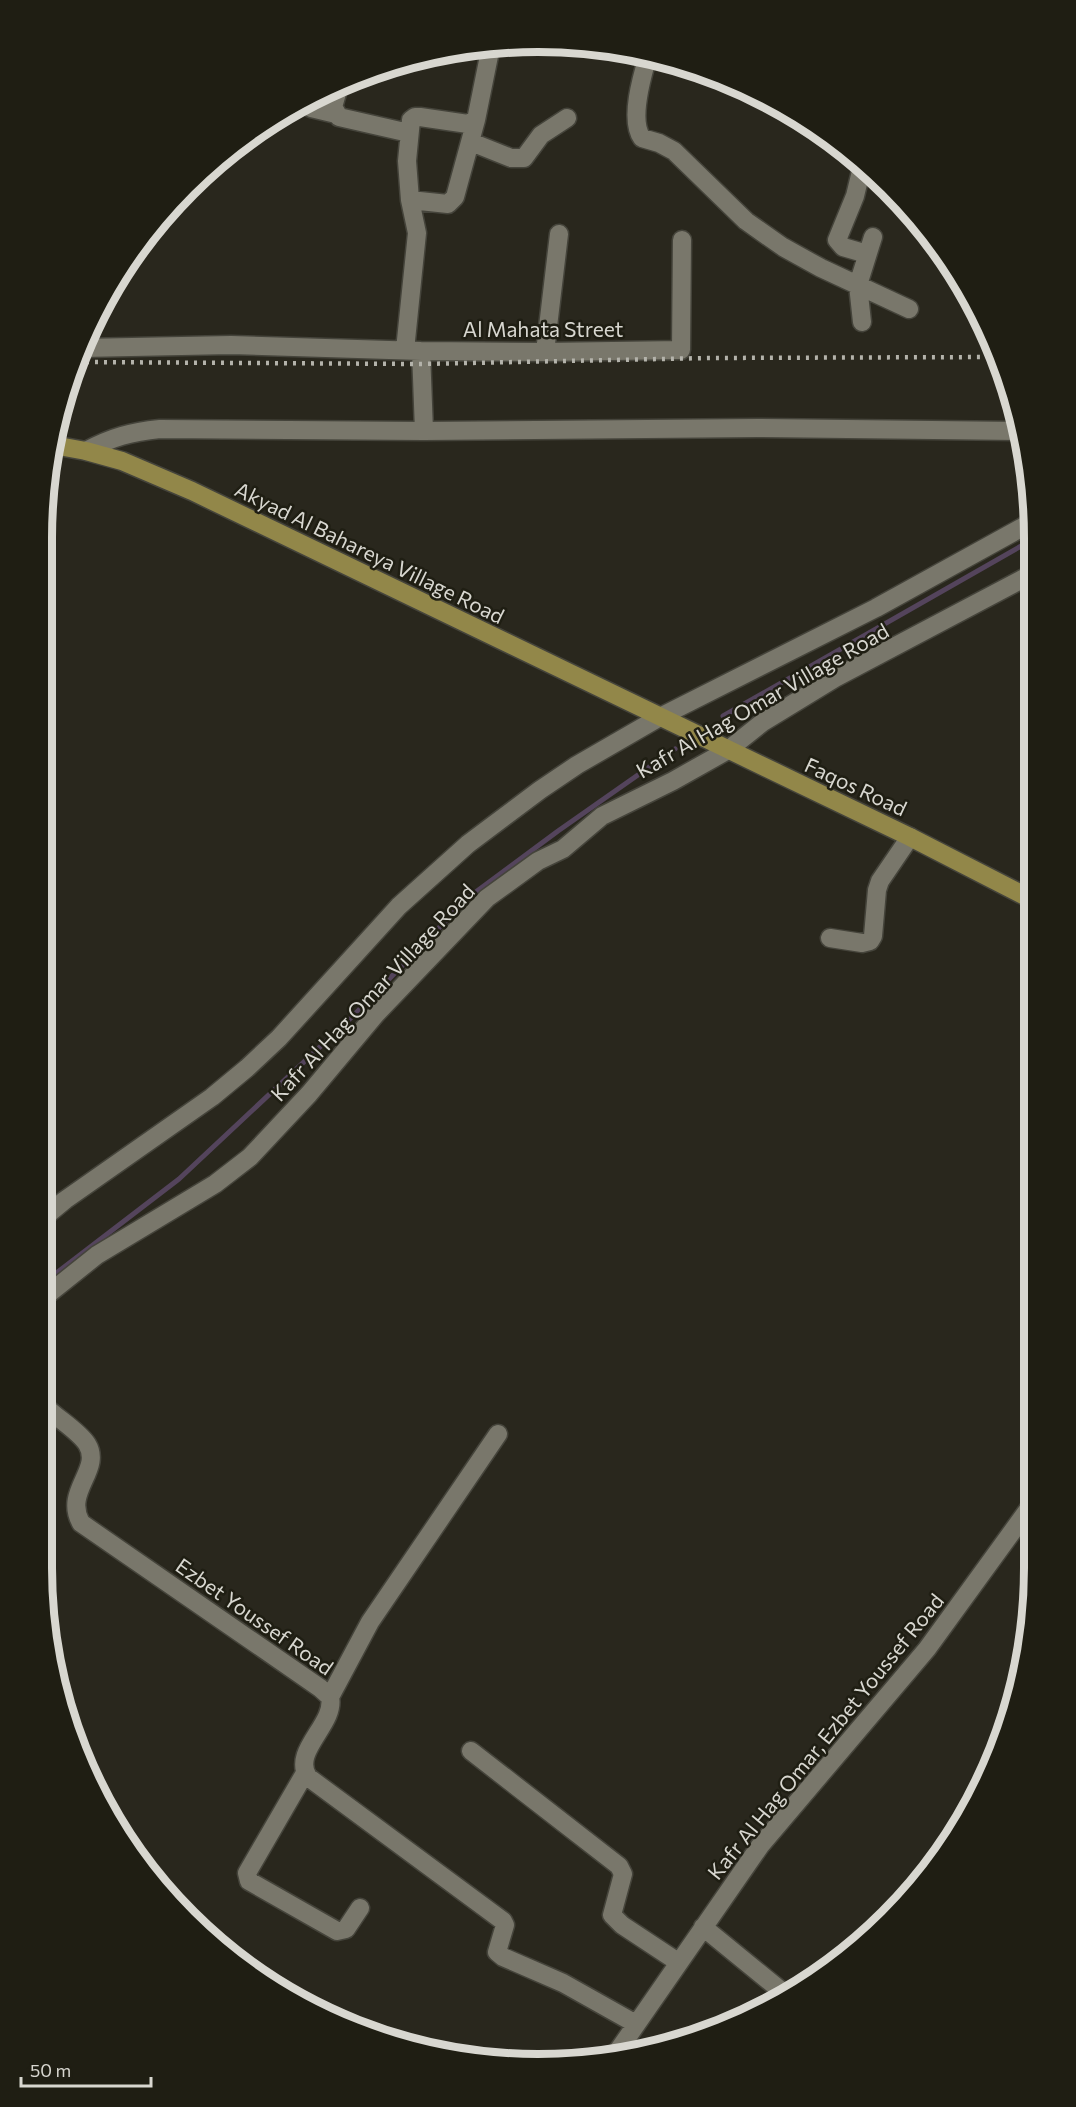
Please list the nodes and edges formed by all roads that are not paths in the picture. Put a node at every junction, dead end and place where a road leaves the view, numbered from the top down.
1 (489, 56) edge
2 (645, 65) edge
3 (336, 97) edge
4 (313, 108) edge
5 (336, 114) junction
6 (567, 118) dead end
7 (476, 120) junction
8 (409, 133) junction
9 (471, 142) junction
10 (860, 175) edge
11 (410, 200) junction
12 (559, 234) dead end
13 (682, 240) dead end
14 (858, 285) junction
15 (909, 309) dead end
16 (862, 322) dead end
17 (91, 348) edge
18 (413, 351) junction
19 (544, 352) junction
20 (424, 431) junction
21 (1011, 431) edge
22 (61, 447) edge
23 (86, 451) junction
24 (1023, 527) edge
25 (1024, 578) edge
26 (660, 717) junction
27 (728, 750) junction
28 (910, 837) junction
29 (1024, 895) edge
30 (830, 938) dead end
31 (52, 1211) edge
32 (52, 1291) edge
33 (52, 1412) edge
34 (498, 1434) dead end
35 (1024, 1515) edge
36 (330, 1697) junction
37 (471, 1751) dead end
38 (305, 1773) junction
39 (360, 1908) dead end
40 (703, 1927) junction
41 (678, 1962) junction
42 (780, 1990) edge
43 (636, 2024) junction
44 (620, 2047) edge

1 - 7 street
2 - 14 street
3 - 5 street
4 - 5 street
5 - 8 street
6 - 9 street
7 - 8 street
7 - 9 street
8 - 11 street
9 - 11 street
10 - 14 street
11 - 18 street
12 - 19 street
13 - 19 street, Al Mahata Street
14 - 15 street
14 - 16 street
17 - 18 street, Al Mahata Street
18 - 19 street, Al Mahata Street
18 - 20 street
20 - 21 street
20 - 23 street
22 - 23 main road, Akyad Al Bahareya Village Road
23 - 26 main road, Akyad Al Bahareya Village Road
24 - 26 street, Kafr Al Hag Omar Village Road
25 - 27 street, Kafr Al Hag Omar Village Road
26 - 27 main road, Faqos Road
26 - 31 street, Kafr Al Hag Omar Village Road
27 - 28 main road, Faqos Road
27 - 32 street, Kafr Al Hag Omar Village Road
28 - 29 main road, Faqos Road
28 - 30 street
33 - 36 street, Ezbet Youssef Road
34 - 36 street
35 - 40 street, Kafr Al Hag Omar, Ezbet Youssef Road
36 - 38 street, Ezbet Youssef Road
37 - 41 street
38 - 39 street, Ezbet Youssef Road
38 - 43 street
40 - 41 street, Kafr Al Hag Omar, Ezbet Youssef Road
40 - 42 street
41 - 43 street, Kafr Al Hag Omar, Ezbet Youssef Road
43 - 44 street, Kafr Al Hag Omar, Ezbet Youssef Road

